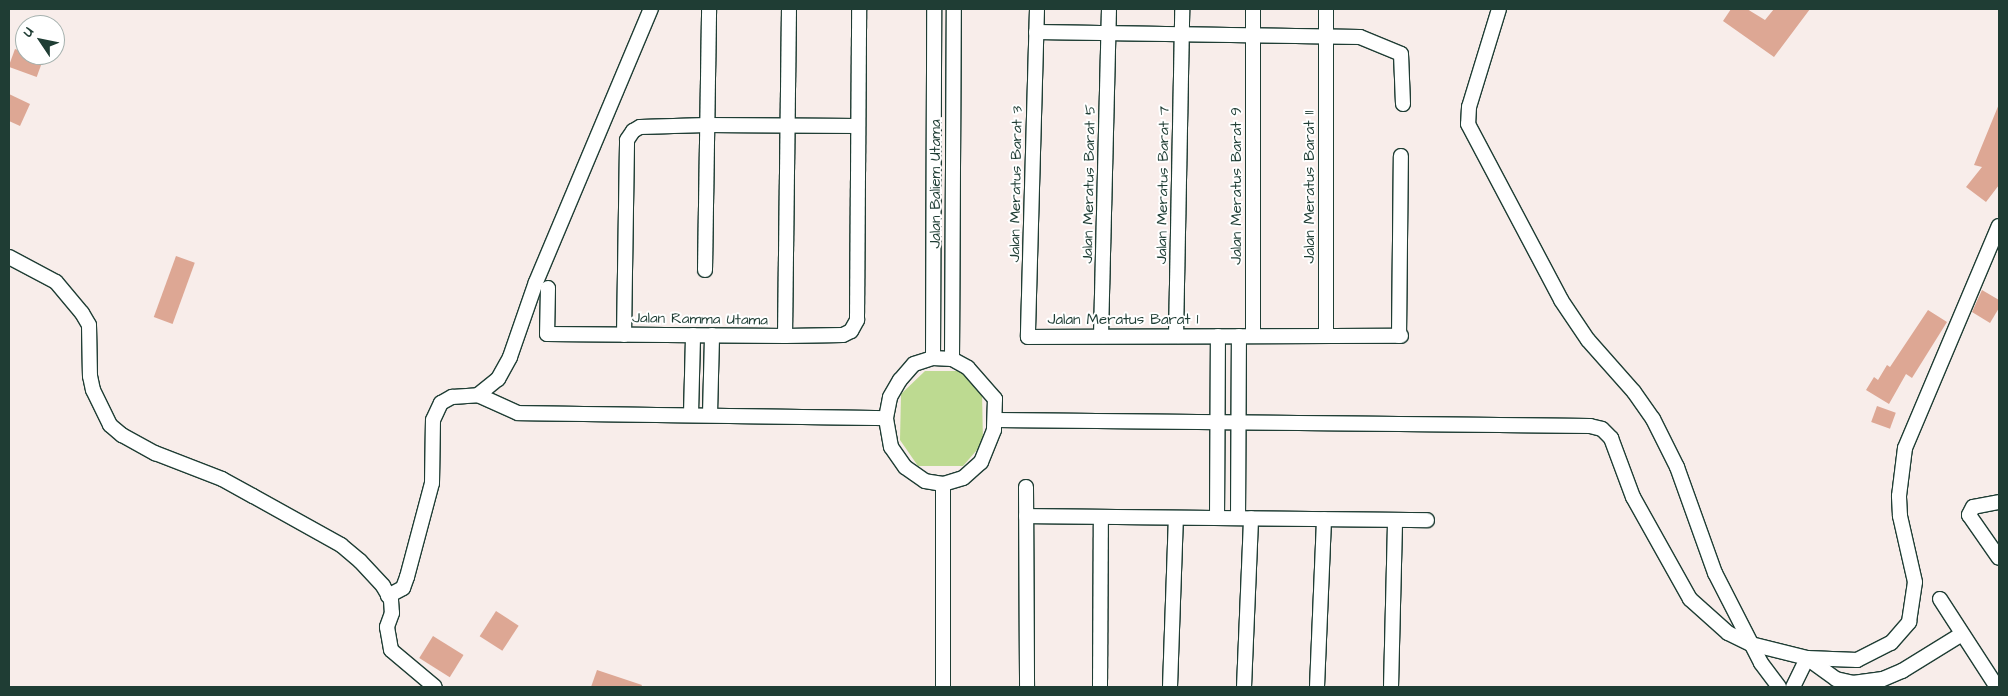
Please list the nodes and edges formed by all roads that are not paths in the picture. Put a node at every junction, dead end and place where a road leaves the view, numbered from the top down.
1 (651, 9) edge
2 (709, 9) edge
3 (789, 9) edge
4 (859, 9) edge
5 (934, 9) edge
6 (954, 9) edge
7 (1036, 9) edge
8 (1109, 9) edge
9 (1182, 9) edge
10 (1253, 9) edge
11 (1326, 9) edge
12 (1499, 9) edge
13 (1036, 32) junction
14 (1108, 33) junction
15 (1181, 34) junction
16 (1253, 36) junction
17 (1326, 37) junction
18 (1403, 104) dead end
19 (707, 125) junction
20 (790, 126) junction
21 (857, 126) junction
22 (1401, 156) dead end
23 (1999, 226) edge
24 (9, 257) edge
25 (705, 270) dead end
26 (548, 288) dead end
27 (624, 335) junction
28 (693, 335) junction
29 (712, 335) junction
30 (785, 336) junction
31 (1101, 336) junction
32 (1176, 336) junction
33 (1218, 336) junction
34 (1239, 336) junction
35 (1253, 336) junction
36 (1326, 336) junction
37 (1028, 337) joint
38 (932, 358) junction
39 (952, 359) junction
40 (478, 395) junction
41 (691, 414) junction
42 (710, 414) junction
43 (886, 418) junction
44 (996, 420) junction
45 (1217, 422) junction
46 (1239, 422) junction
47 (943, 484) junction
48 (1026, 487) dead end
49 (1999, 502) edge
50 (1026, 516) junction
51 (1101, 517) junction
52 (1176, 518) junction
53 (1217, 518) junction
54 (1244, 518) junction
55 (1324, 519) junction
56 (1395, 520) junction
57 (1427, 520) dead end
58 (1999, 558) edge
59 (388, 596) junction
60 (1940, 599) dead end
61 (1962, 634) junction
62 (1751, 644) junction
63 (1807, 658) junction
64 (435, 687) edge
65 (943, 687) edge
66 (1027, 687) edge
67 (1100, 687) edge
68 (1170, 687) edge
69 (1244, 687) edge
70 (1317, 687) edge
71 (1391, 687) edge
72 (1779, 687) edge
73 (1792, 687) edge
74 (1998, 687) edge

1 - 40 street
2 - 19 street
3 - 20 street
4 - 21 street
5 - 38 street, Jalan Baliem Utama
6 - 39 street, Jalan Baliem Utama
7 - 13 street, Jalan Meratus Barat 3
8 - 14 street, Jalan Meratus Barat 5
9 - 15 street, Jalan Meratus Barat 7
10 - 16 street, Jalan Meratus Barat 9
11 - 17 street, Jalan Meratus Barat 11
12 - 62 street
13 - 14 street
13 - 37 street, Jalan Meratus Barat 3
14 - 15 street
14 - 31 street, Jalan Meratus Barat 5
15 - 16 street
15 - 32 street, Jalan Meratus Barat 7
16 - 17 street
16 - 35 street, Jalan Meratus Barat 9
17 - 18 street
17 - 36 street, Jalan Meratus Barat 11
19 - 20 street
19 - 25 street
19 - 27 street
20 - 21 street
20 - 30 street
21 - 30 street, Jalan Ramma Utama
22 - 36 street, Jalan Meratus Barat 1
23 - 63 street
24 - 59 street
26 - 27 street, Jalan Ramma Utama
27 - 28 street, Jalan Ramma Utama
28 - 29 street, Jalan Ramma Utama
28 - 41 street
29 - 30 street, Jalan Ramma Utama
29 - 42 street
31 - 32 street, Jalan Meratus Barat 1
31 - 37 street, Jalan Meratus Barat 1
32 - 33 street, Jalan Meratus Barat 1
33 - 34 street, Jalan Meratus Barat 1
33 - 45 street
34 - 35 street, Jalan Meratus Barat 1
34 - 46 street
35 - 36 street, Jalan Meratus Barat 1
38 - 39 street
38 - 43 street
39 - 44 street
40 - 41 street
40 - 59 street
41 - 42 street
42 - 43 street
43 - 47 street
44 - 45 street
44 - 47 street
45 - 46 street
45 - 53 street
46 - 54 street
46 - 62 street
47 - 65 street
48 - 50 street
49 - 58 street
50 - 51 street
50 - 66 street
51 - 52 street
51 - 67 street
52 - 53 street
52 - 68 street
53 - 54 street
54 - 55 street
54 - 69 street
55 - 56 street
55 - 70 street
56 - 57 street
56 - 71 street
59 - 64 street
60 - 61 street
61 - 63 street
61 - 74 street
62 - 63 street
62 - 72 street
63 - 73 street

